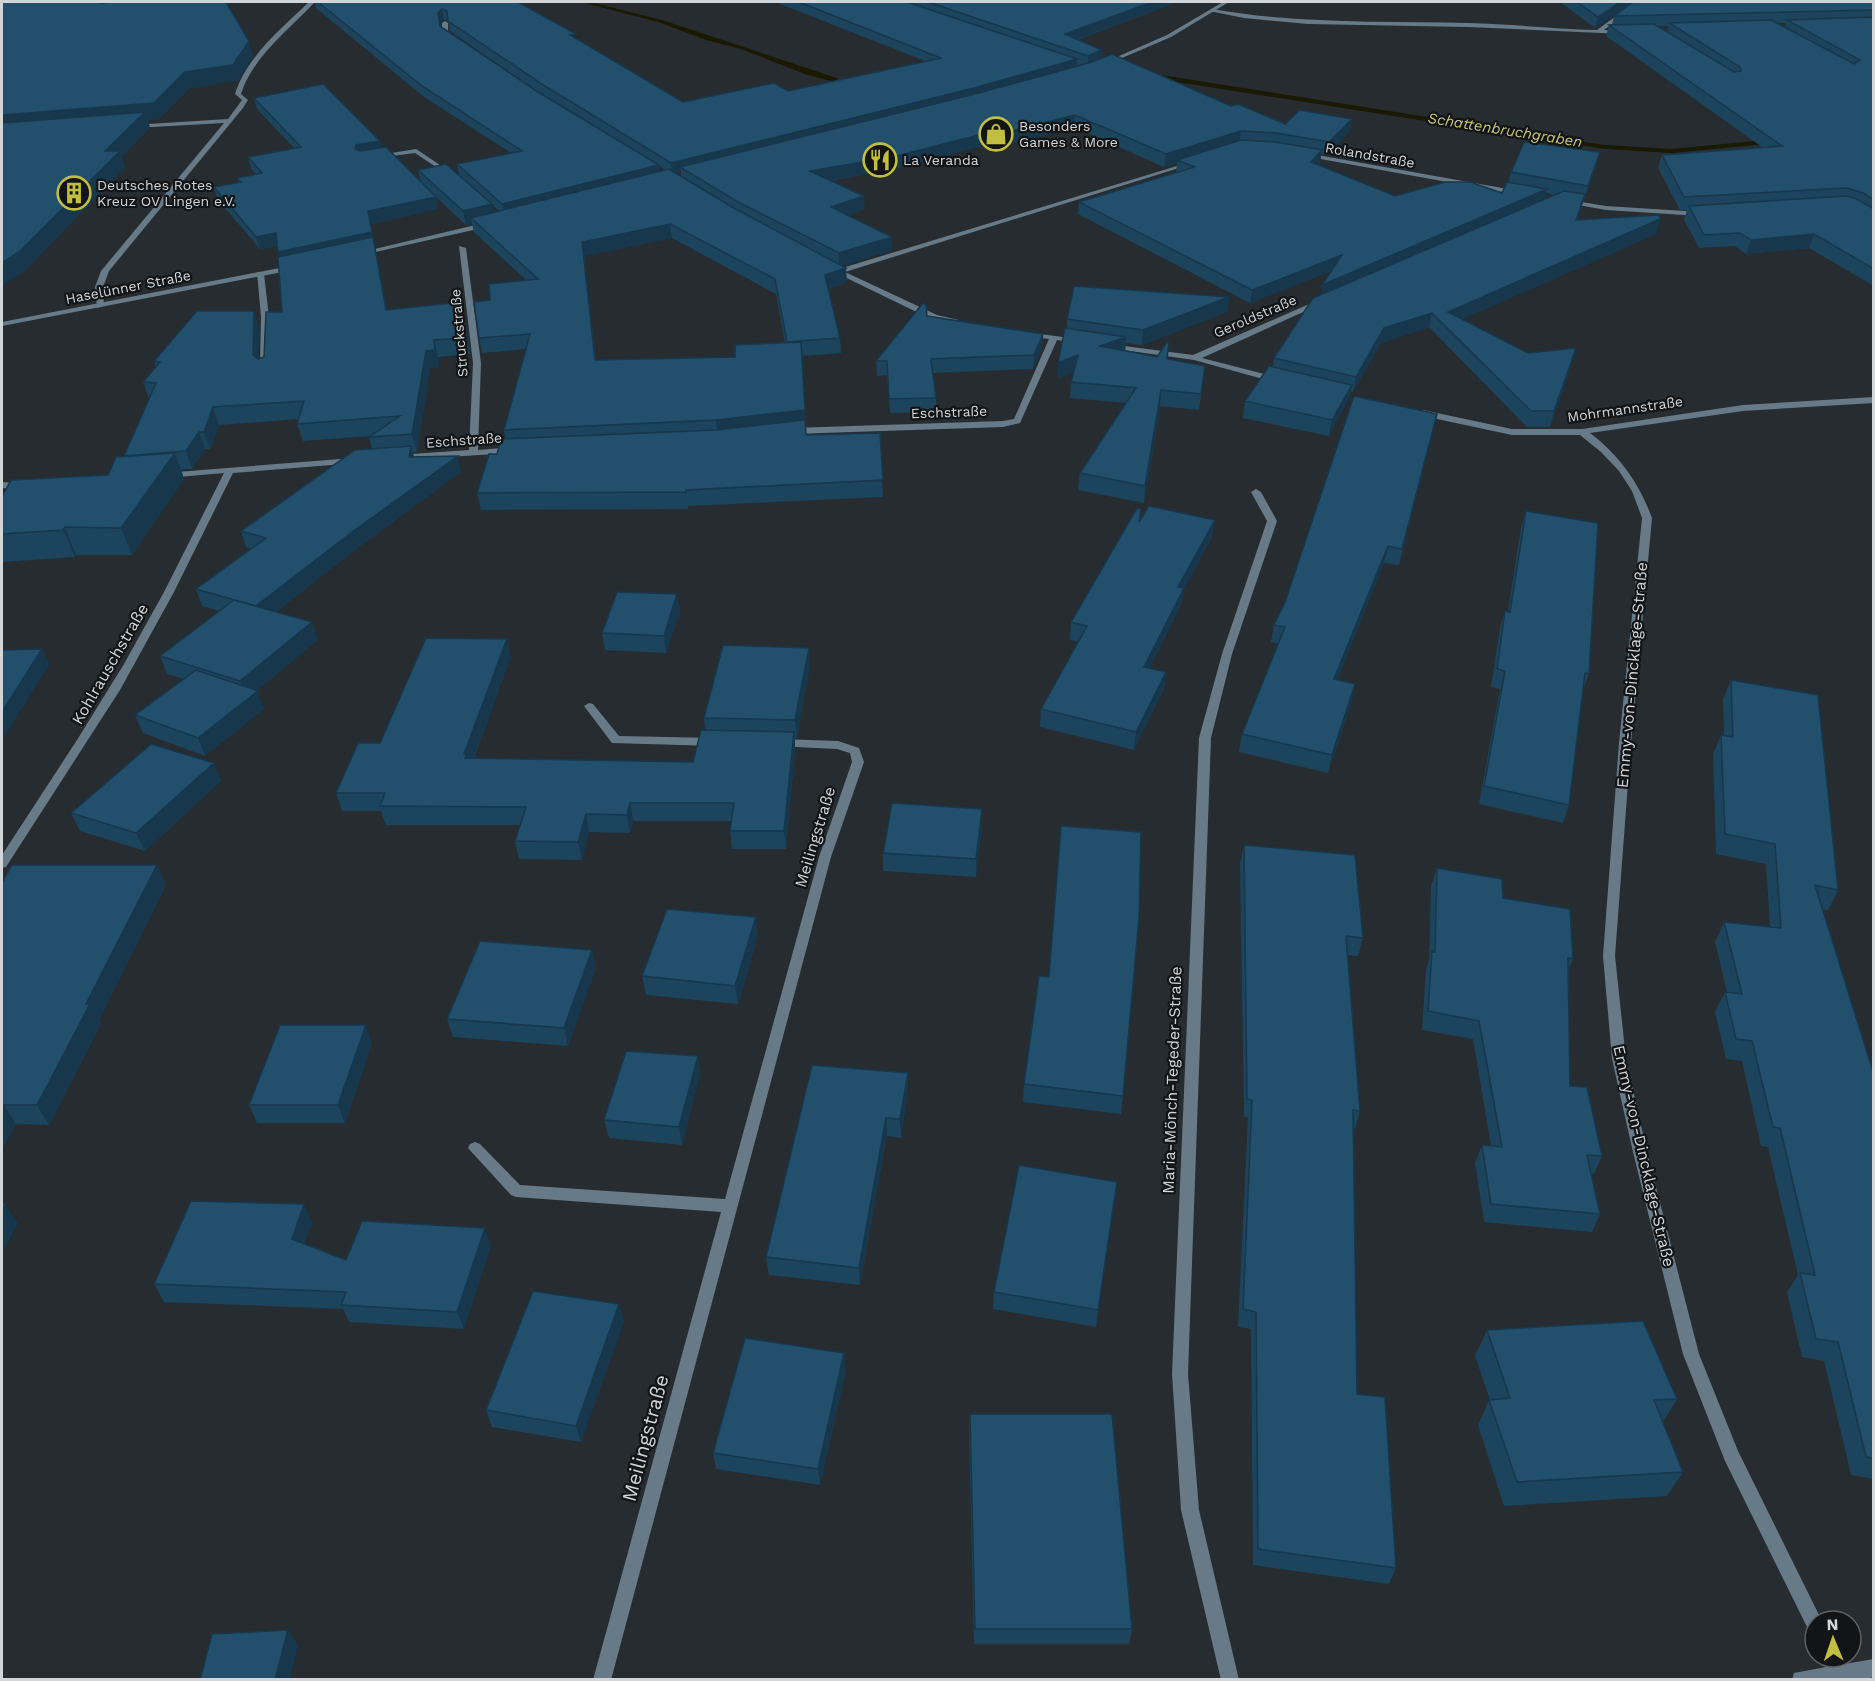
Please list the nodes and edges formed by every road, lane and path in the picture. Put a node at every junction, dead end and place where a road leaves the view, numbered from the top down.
1 (312, 2) edge
2 (1226, 2) edge
3 (1638, 2) edge
4 (1212, 10) junction
5 (445, 23) edge
6 (1598, 32) junction
7 (1631, 32) edge
8 (465, 46) edge
9 (1100, 66) edge
10 (229, 121) junction
11 (129, 126) edge
12 (1298, 154) edge
13 (372, 157) edge
14 (1204, 159) edge
15 (453, 176) edge
16 (1525, 194) edge
17 (1559, 200) edge
18 (1706, 214) edge
19 (492, 223) edge
20 (462, 248) dead end
21 (356, 254) edge
22 (302, 265) edge
23 (828, 267) edge
24 (838, 272) junction
25 (260, 274) junction
26 (1333, 297) edge
27 (100, 306) junction
28 (964, 323) edge
29 (2, 324) edge
30 (1020, 332) edge
31 (1054, 338) junction
32 (1086, 343) edge
33 (1096, 344) edge
34 (1194, 358) junction
35 (264, 372) edge
36 (1292, 383) edge
37 (1874, 400) edge
38 (1419, 412) edge
39 (785, 432) edge
40 (1582, 432) junction
41 (519, 450) edge
42 (473, 452) junction
43 (392, 458) edge
44 (369, 460) edge
45 (230, 470) junction
46 (160, 476) edge
47 (2, 485) edge
48 (30, 486) edge
49 (1256, 492) dead end
50 (589, 706) dead end
51 (730, 742) edge
52 (764, 742) edge
53 (2, 864) edge
54 (475, 1148) dead end
55 (729, 1206) junction
56 (1807, 1609) edge
57 (1824, 1669) edge
58 (602, 1680) edge
59 (1230, 1680) edge
60 (1801, 1680) edge

1 - 10 street
2 - 4 street
3 - 6 street
4 - 6 street
4 - 9 street
5 - 8 street
6 - 7 street
10 - 11 street
10 - 27 street
12 - 16 street, Rolandstraße
13 - 15 street
14 - 24 street
17 - 18 street
19 - 21 street
20 - 42 street, Struckstraße
22 - 25 street, Haselünner Straße
23 - 24 street
24 - 28 street
25 - 27 street, Haselünner Straße
25 - 35 street
26 - 34 street, Geroldstraße
27 - 29 street, Haselünner Straße
30 - 31 street
31 - 32 street
31 - 39 street, Eschstraße
33 - 34 street
34 - 36 street
37 - 40 street, Mohrmannstraße
38 - 40 street, Mohrmannstraße
40 - 56 street, Emmy-von-Dincklage-Straße
41 - 42 street, Eschstraße
42 - 43 street, Eschstraße
44 - 45 street
45 - 46 street
45 - 53 street, Kohlrauschstraße
47 - 48 street
49 - 59 street, Maria-Mönch-Tegeder-Straße
50 - 51 street
52 - 55 street, Meilingstraße
54 - 55 street
55 - 58 street, Meilingstraße
57 - 60 street

